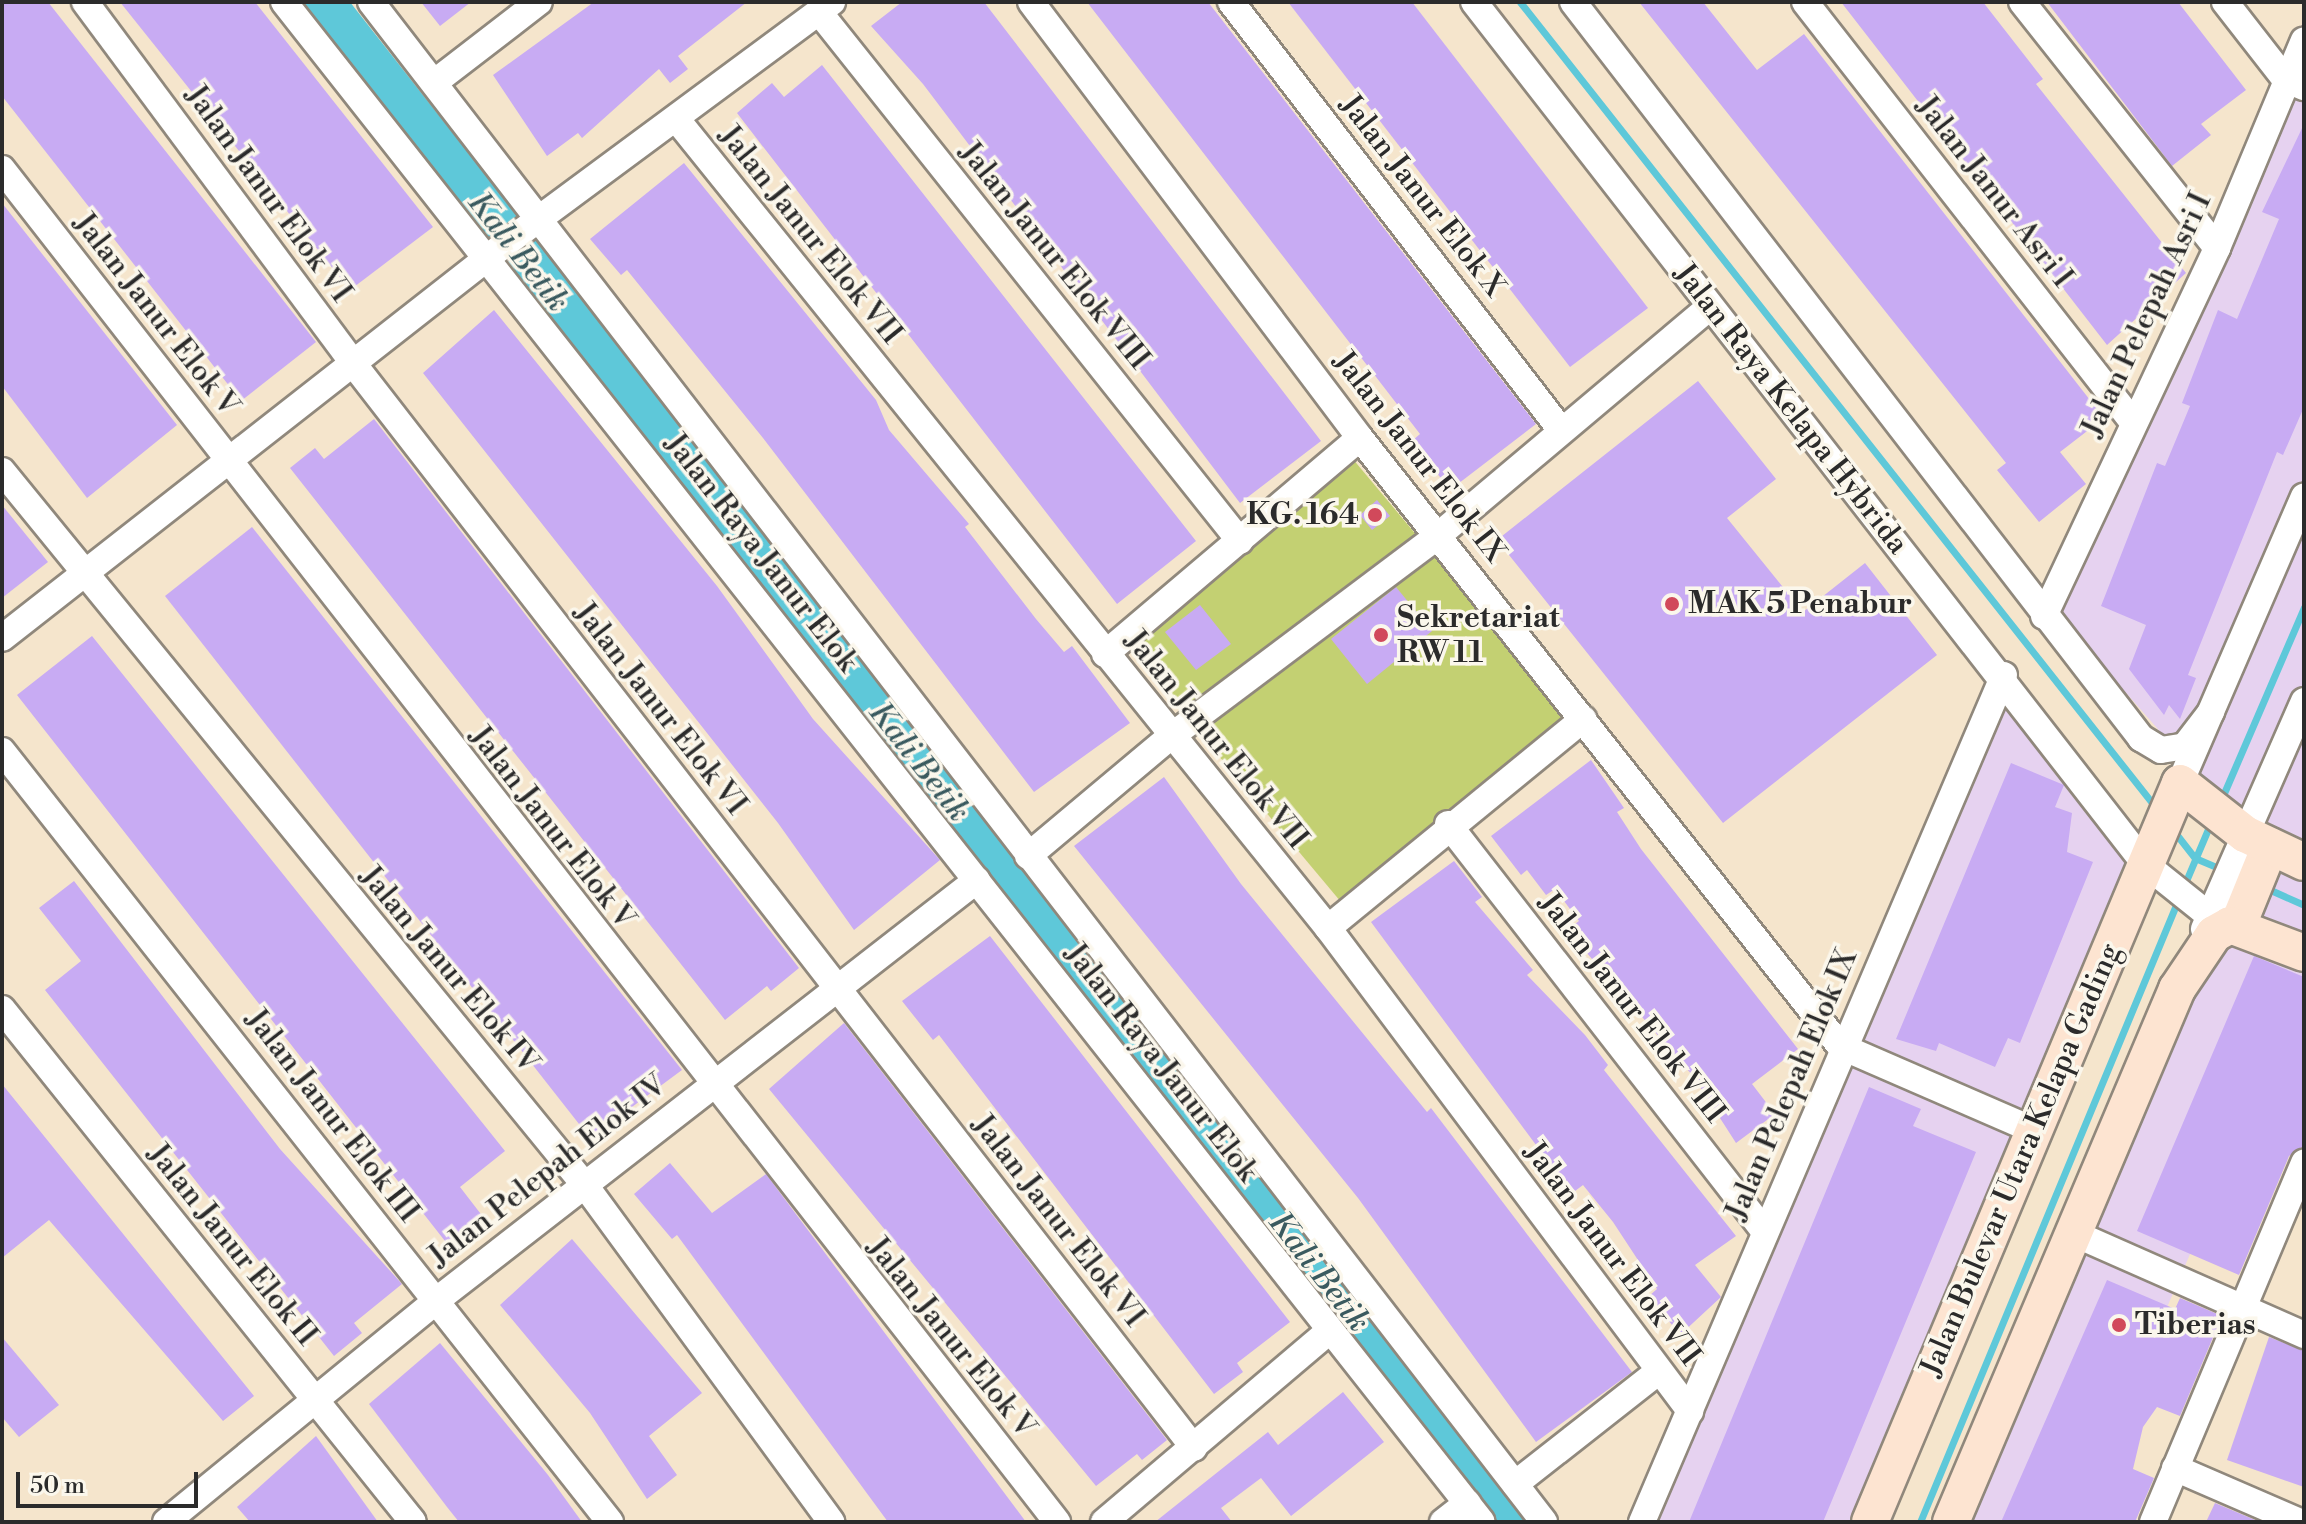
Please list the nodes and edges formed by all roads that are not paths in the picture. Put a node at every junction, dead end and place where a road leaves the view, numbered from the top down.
1 (85, 2) edge
2 (284, 2) edge
3 (371, 2) edge
4 (539, 2) edge
5 (1031, 2) edge
6 (1231, 2) edge
7 (1474, 2) edge
8 (1573, 2) edge
9 (1805, 2) edge
10 (2022, 2) edge
11 (2225, 2) edge
12 (825, 7) edge
13 (2304, 40) edge
14 (435, 82) junction
15 (2295, 83) edge
16 (678, 121) junction
17 (2, 169) edge
18 (538, 220) junction
19 (2217, 248) junction
20 (497, 251) junction
21 (1710, 307) junction
22 (355, 366) junction
23 (2132, 421) junction
24 (1561, 430) junction
25 (1360, 438) junction
26 (230, 461) junction
27 (2, 471) edge
28 (2304, 497) edge
29 (1440, 534) junction
30 (1240, 541) junction
31 (83, 578) junction
32 (2044, 616) junction
33 (2, 638) edge
34 (1105, 654) junction
35 (2004, 675) junction
36 (2304, 701) edge
37 (2211, 712) junction
38 (1583, 719) junction
39 (1170, 737) junction
40 (2, 751) edge
41 (2181, 791) junction
42 (1448, 824) junction
43 (1028, 856) junction
44 (2151, 862) junction
45 (2304, 862) edge
46 (2236, 877) junction
47 (977, 880) junction
48 (1328, 928) junction
49 (2304, 953) edge
50 (836, 988) junction
51 (2, 1009) edge
52 (1840, 1046) junction
53 (709, 1085) junction
54 (2033, 1130) junction
55 (2304, 1163) edge
56 (584, 1184) junction
57 (1765, 1232) junction
58 (2073, 1233) junction
59 (437, 1300) junction
60 (2242, 1309) junction
61 (1329, 1331) junction
62 (2304, 1335) edge
63 (1659, 1371) junction
64 (316, 1400) junction
65 (1690, 1411) junction
66 (1194, 1448) junction
67 (2175, 1468) junction
68 (1515, 1484) junction
69 (1474, 1512) edge
70 (193, 1514) edge
71 (166, 1522) edge
72 (413, 1522) edge
73 (610, 1522) edge
74 (831, 1522) edge
75 (1057, 1522) edge
76 (1104, 1522) edge
77 (1443, 1522) edge
78 (1544, 1522) edge
79 (1642, 1522) edge
80 (1870, 1522) edge
81 (1951, 1522) edge
82 (2153, 1522) edge
83 (2300, 1522) edge

1 - 22 street, Jalan Janur Elok VI
2 - 20 street, Jalan Raya Janur Elok
3 - 14 street, Jalan Raya Janur Elok
4 - 14 street
5 - 25 street, Jalan Janur Elok IX
6 - 24 street, Jalan Janur Elok X
7 - 21 street, Jalan Raya Kelapa Hybrida
8 - 32 street
9 - 23 street, Jalan Janur Asri I
10 - 19 street
11 - 15 street
12 - 16 street
12 - 30 street, Jalan Janur Elok VIII
13 - 15 street, Jalan Pelepah Asri I
14 - 18 street, Jalan Raya Janur Elok
15 - 19 street, Jalan Pelepah Asri I
16 - 18 street
16 - 34 street, Jalan Janur Elok VII
17 - 26 street, Jalan Janur Elok V
18 - 20 street
18 - 43 street, Jalan Raya Janur Elok
19 - 23 street, Jalan Pelepah Asri I
20 - 22 street
20 - 47 street, Jalan Raya Janur Elok
21 - 24 street
21 - 35 street, Jalan Raya Kelapa Hybrida
22 - 26 street
22 - 50 street, Jalan Janur Elok VI
23 - 32 street, Jalan Pelepah Asri I
24 - 29 street
25 - 29 street, Jalan Janur Elok IX
25 - 30 street
26 - 31 street
26 - 53 street, Jalan Janur Elok V
27 - 31 street, Jalan Janur Elok IV
28 - 37 street
29 - 38 street, Jalan Janur Elok IX
29 - 39 street
30 - 34 street
31 - 33 street
31 - 56 street, Jalan Janur Elok IV
32 - 37 street
34 - 39 street, Jalan Janur Elok VII
35 - 44 street, Jalan Raya Kelapa Hybrida
35 - 52 street, Jalan Pelepah Elok IX
36 - 46 street
37 - 41 street
38 - 42 street
38 - 52 street, Jalan Janur Elok IX
39 - 43 street
39 - 48 street, Jalan Janur Elok VII
40 - 59 street, Jalan Janur Elok III
41 - 44 main road, Jalan Bulevar Utara Kelapa Gading
41 - 46 main road, Jalan Raya Kelapa Hybrida
42 - 48 street
42 - 57 street, Jalan Janur Elok VIII
43 - 68 street, Jalan Raya Janur Elok
44 - 46 street, Jalan Raya Kelapa Hybrida
44 - 54 main road, Jalan Bulevar Utara Kelapa Gading
45 - 46 main road, Jalan Raya Kelapa Hybrida
46 - 49 main road, Jalan Raya Kelapa Hybrida
46 - 58 main road
47 - 50 street, Jalan Pelepah Elok IV
47 - 61 street, Jalan Raya Janur Elok
48 - 63 street, Jalan Janur Elok VII
50 - 53 street, Jalan Pelepah Elok IV
50 - 66 street, Jalan Janur Elok VI
51 - 64 street, Jalan Janur Elok II
52 - 54 street, Jalan Janur Elok IX
52 - 57 street, Jalan Pelepah Elok IX
53 - 56 street, Jalan Pelepah Elok IV
53 - 75 street, Jalan Janur Elok V
54 - 80 main road, Jalan Bulevar Utara Kelapa Gading
55 - 60 street
56 - 59 street, Jalan Pelepah Elok IV
56 - 74 street, Jalan Janur Elok IV
57 - 65 street, Jalan Pelepah Elok IX
58 - 60 street
58 - 81 main road
59 - 64 street, Jalan Pelepah Elok IV
59 - 73 street, Jalan Janur Elok III
60 - 62 street
60 - 67 street
61 - 66 street
61 - 69 street, Jalan Raya Janur Elok
63 - 65 street, Jalan Janur Elok VII
63 - 68 street
64 - 70 street, Jalan Pelepah Elok IV
64 - 72 street, Jalan Janur Elok II
65 - 79 street, Jalan Pelepah Elok IX
66 - 76 street
67 - 82 street
67 - 83 street
68 - 78 street, Jalan Raya Janur Elok
69 - 77 street
70 - 71 street, Jalan Pelepah Elok IV

